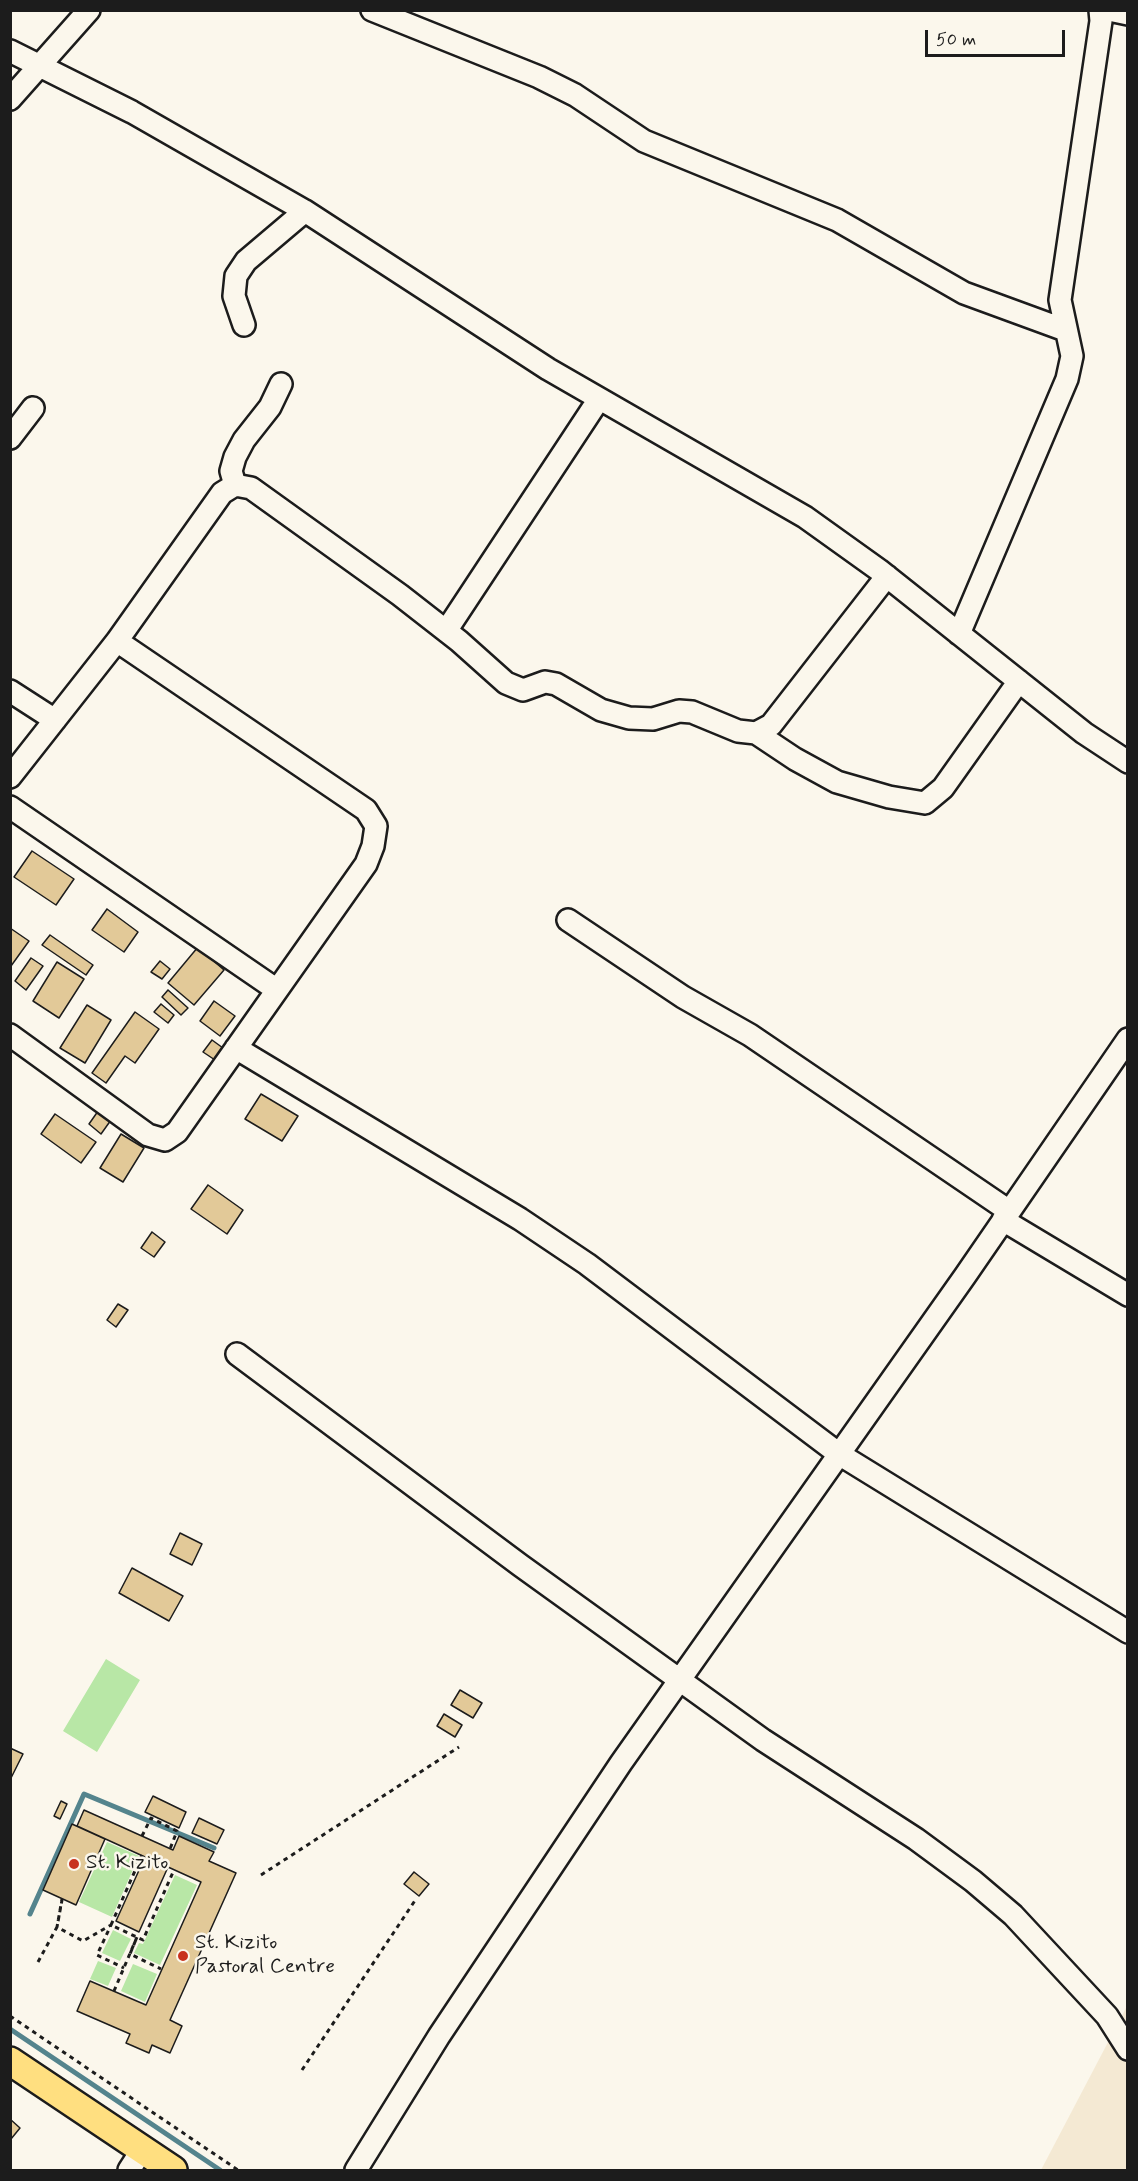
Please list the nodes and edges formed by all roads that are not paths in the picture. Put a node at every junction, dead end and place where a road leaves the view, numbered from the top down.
1 (89, 10) edge
2 (372, 10) edge
3 (1100, 10) edge
4 (1108, 10) edge
5 (1128, 14) edge
6 (10, 51) edge
7 (39, 65) junction
8 (10, 99) edge
9 (305, 212) junction
10 (244, 325) dead end
11 (1065, 330) junction
12 (281, 384) dead end
13 (598, 399) junction
14 (33, 408) dead end
15 (10, 438) edge
16 (235, 485) junction
17 (887, 576) junction
18 (446, 631) junction
19 (959, 633) junction
20 (117, 640) junction
21 (1019, 681) junction
22 (10, 691) edge
23 (55, 720) junction
24 (756, 733) junction
25 (1128, 762) edge
26 (10, 777) edge
27 (10, 807) edge
28 (568, 920) dead end
29 (277, 990) junction
30 (10, 1035) edge
31 (1128, 1039) edge
32 (236, 1048) junction
33 (1006, 1215) junction
34 (1128, 1295) edge
35 (237, 1354) dead end
36 (839, 1454) junction
37 (1128, 1632) edge
38 (680, 1679) junction
39 (1128, 2049) edge
40 (10, 2061) edge
41 (135, 2160) edge
42 (173, 2170) edge
43 (356, 2170) edge

1 - 7 street
2 - 11 street
3 - 11 street
4 - 5 street
6 - 7 street
7 - 8 street
7 - 9 street
9 - 10 street
9 - 13 street
11 - 19 street
12 - 16 street
13 - 17 street
13 - 18 street
14 - 15 street
16 - 18 street
16 - 20 street
17 - 19 street
17 - 24 street
18 - 24 street
19 - 21 street
20 - 23 street
20 - 29 street
21 - 24 street
21 - 25 street
22 - 23 street
23 - 26 street
27 - 29 street
28 - 33 street
29 - 32 street
30 - 32 street
31 - 33 street
32 - 36 street
33 - 34 street
33 - 36 street
35 - 38 street
36 - 37 street
36 - 38 street
38 - 39 street
38 - 43 street
40 - 41 main road
41 - 42 main road

